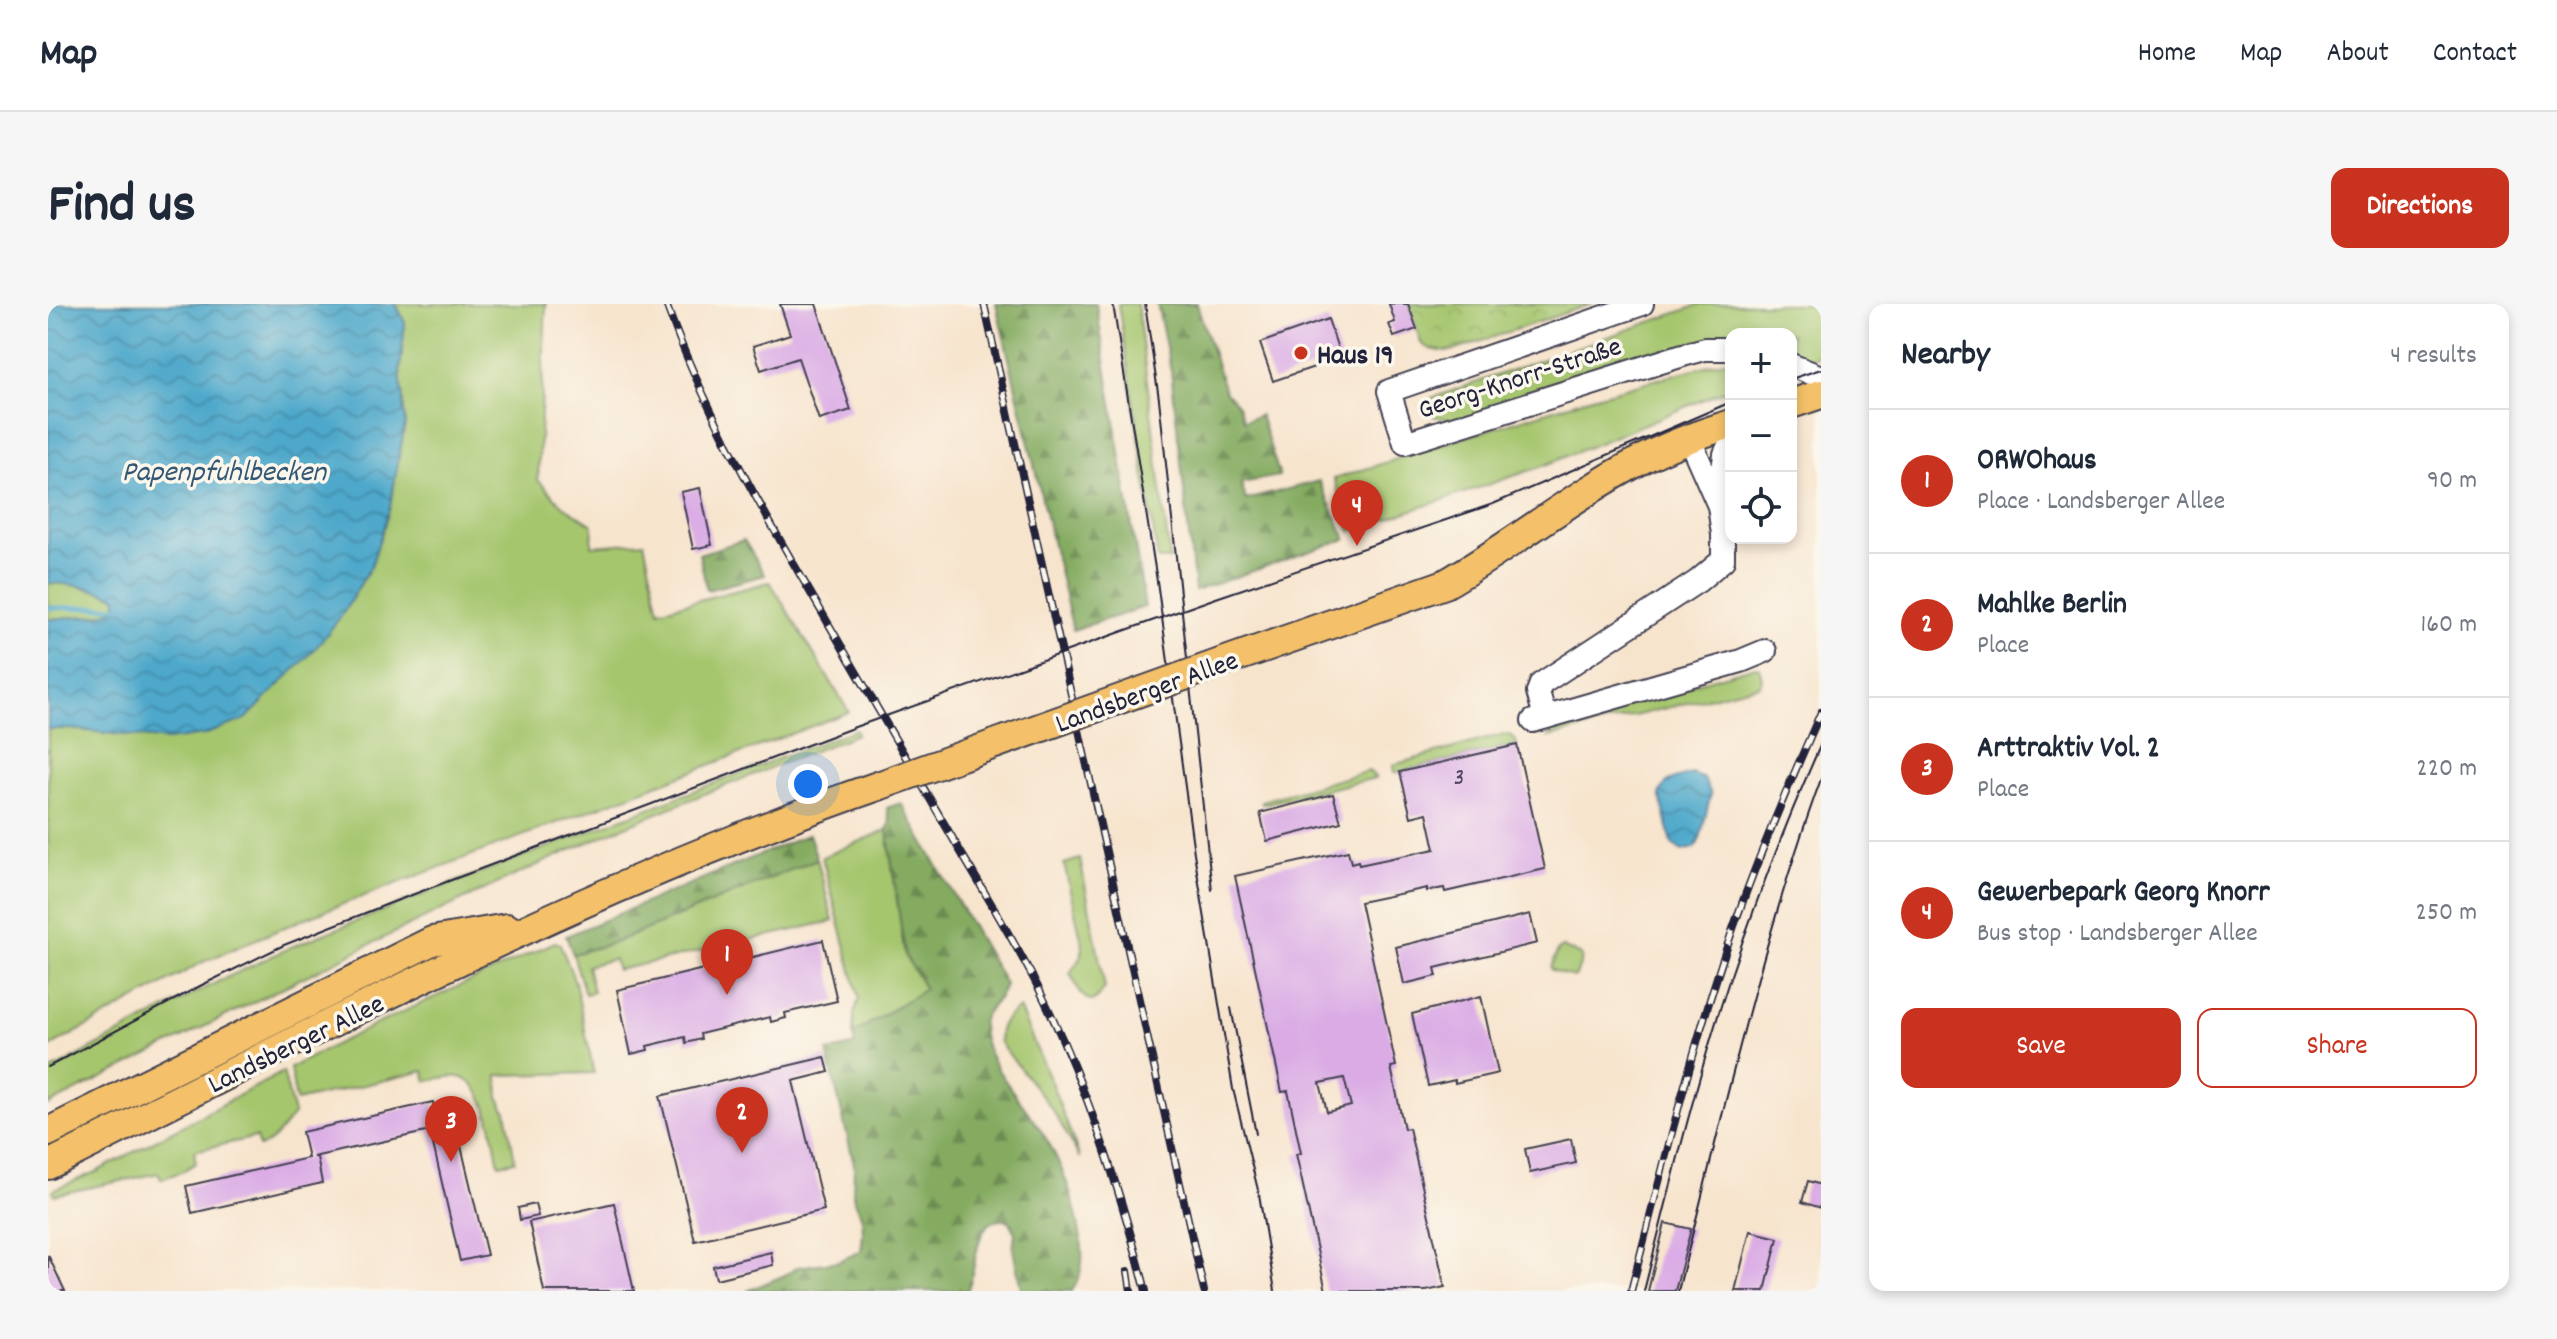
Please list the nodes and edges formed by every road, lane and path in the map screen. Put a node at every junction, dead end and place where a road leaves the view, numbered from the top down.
1 (1642, 304) edge
2 (1725, 349) edge
3 (1797, 367) edge
4 (1821, 377) edge
5 (1821, 394) edge
6 (1797, 402) edge
7 (1725, 426) edge
8 (1689, 438) junction
9 (1725, 454) edge
10 (1719, 506) junction
11 (1765, 651) dead end
12 (543, 922) junction
13 (48, 1132) edge
14 (48, 1165) edge

1 - 2 street, Georg-Knorr-Straße
3 - 4 street
5 - 6 main road
7 - 8 main road, Landsberger Allee
8 - 10 street
8 - 12 main road, Landsberger Allee, bridge
9 - 10 street
10 - 11 street
12 - 13 main road, Landsberger Allee
12 - 14 main road, Landsberger Allee

